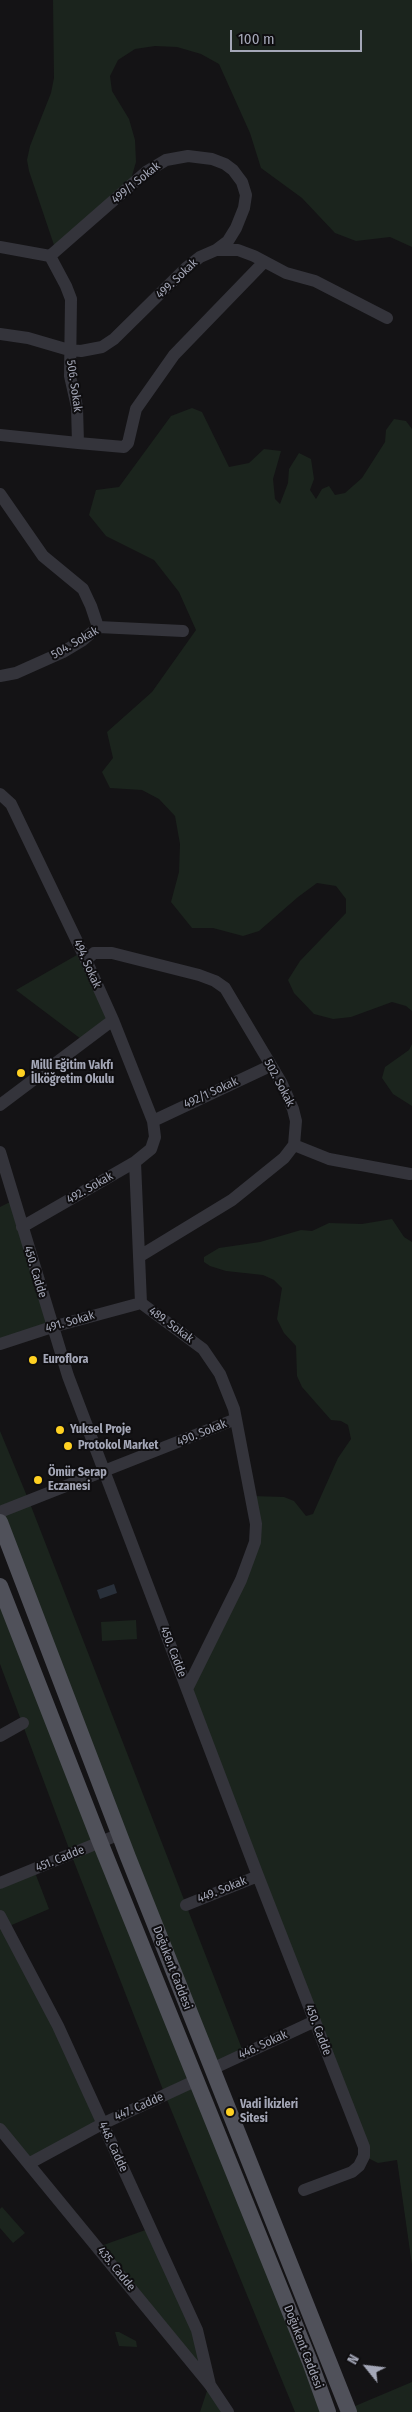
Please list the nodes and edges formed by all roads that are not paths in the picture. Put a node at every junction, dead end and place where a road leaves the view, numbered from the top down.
1 (0, 247) edge
2 (216, 250) junction
3 (50, 256) junction
4 (264, 262) junction
5 (387, 318) dead end
6 (0, 334) edge
7 (70, 350) junction
8 (0, 435) edge
9 (78, 443) junction
10 (0, 494) edge
11 (98, 628) junction
12 (183, 631) dead end
13 (0, 676) edge
14 (0, 794) edge
15 (86, 960) junction
16 (113, 1020) junction
17 (270, 1066) junction
18 (0, 1105) edge
19 (152, 1121) junction
20 (154, 1142) joint
21 (294, 1144) junction
22 (0, 1152) edge
23 (135, 1162) junction
24 (410, 1174) dead end
25 (22, 1227) junction
26 (140, 1256) junction
27 (141, 1303) junction
28 (52, 1327) junction
29 (0, 1344) edge
30 (236, 1419) junction
31 (105, 1472) junction
32 (0, 1512) edge
33 (0, 1522) edge
34 (0, 1586) edge
35 (187, 1689) junction
36 (23, 1723) dead end
37 (0, 1736) edge
38 (120, 1834) junction
39 (100, 1842) junction
40 (258, 1876) junction
41 (0, 1883) edge
42 (186, 1905) dead end
43 (0, 1916) edge
44 (315, 2020) junction
45 (212, 2069) junction
46 (197, 2080) junction
47 (102, 2124) junction
48 (0, 2129) edge
49 (30, 2163) junction
50 (304, 2190) dead end
51 (210, 2385) junction
52 (228, 2412) edge
53 (328, 2412) edge
54 (349, 2412) edge

1 - 3 street
2 - 3 street, 499/1 Sokak
2 - 4 street
2 - 7 street, 499. Sokak
3 - 7 street, 506. Sokak
4 - 5 street
4 - 9 street
6 - 7 street, 499. Sokak
7 - 9 street, 506. Sokak
8 - 9 street
10 - 11 street
11 - 12 street, 504. Sokak
11 - 13 street, 504. Sokak
14 - 15 street, 494. Sokak
15 - 16 street, 494. Sokak
15 - 17 street, 502. Sokak
16 - 18 street
16 - 19 street, 494. Sokak
17 - 19 street, 492/1 Sokak
17 - 21 street, 502. Sokak
19 - 20 street, 494. Sokak
20 - 23 street, 492. Sokak
21 - 24 street
21 - 26 street
22 - 25 street, 450. Cadde
23 - 25 street, 492. Sokak
23 - 26 street, 489. Sokak
25 - 28 street, 450. Cadde
26 - 27 street, 489. Sokak
27 - 28 street, 491. Sokak
27 - 30 street, 489. Sokak
28 - 29 street, 491. Sokak
28 - 31 street, 450. Cadde
30 - 31 street, 490. Sokak
30 - 35 street, 489. Sokak
31 - 32 street, 490. Sokak
31 - 35 street, 450. Cadde
33 - 38 main road, Doğukent Caddesi
34 - 39 main road, Doğukent Caddesi
35 - 40 street, 450. Cadde
36 - 37 street
38 - 39 street, 451. Cadde
38 - 45 main road, Doğukent Caddesi
39 - 41 street, 451. Cadde
39 - 46 main road, Doğukent Caddesi
40 - 42 street, 449. Sokak
40 - 44 street, 450. Cadde
43 - 47 street, 448. Cadde
44 - 45 street, 446. Sokak
44 - 50 street, 450. Cadde
45 - 54 main road, Doğukent Caddesi
46 - 47 street, 447. Cadde
46 - 53 main road, Doğukent Caddesi
47 - 49 street, 447. Cadde
47 - 51 street, 448. Cadde
48 - 49 street, 435. Cadde
49 - 51 street, 435. Cadde
51 - 52 street, 435. Cadde

